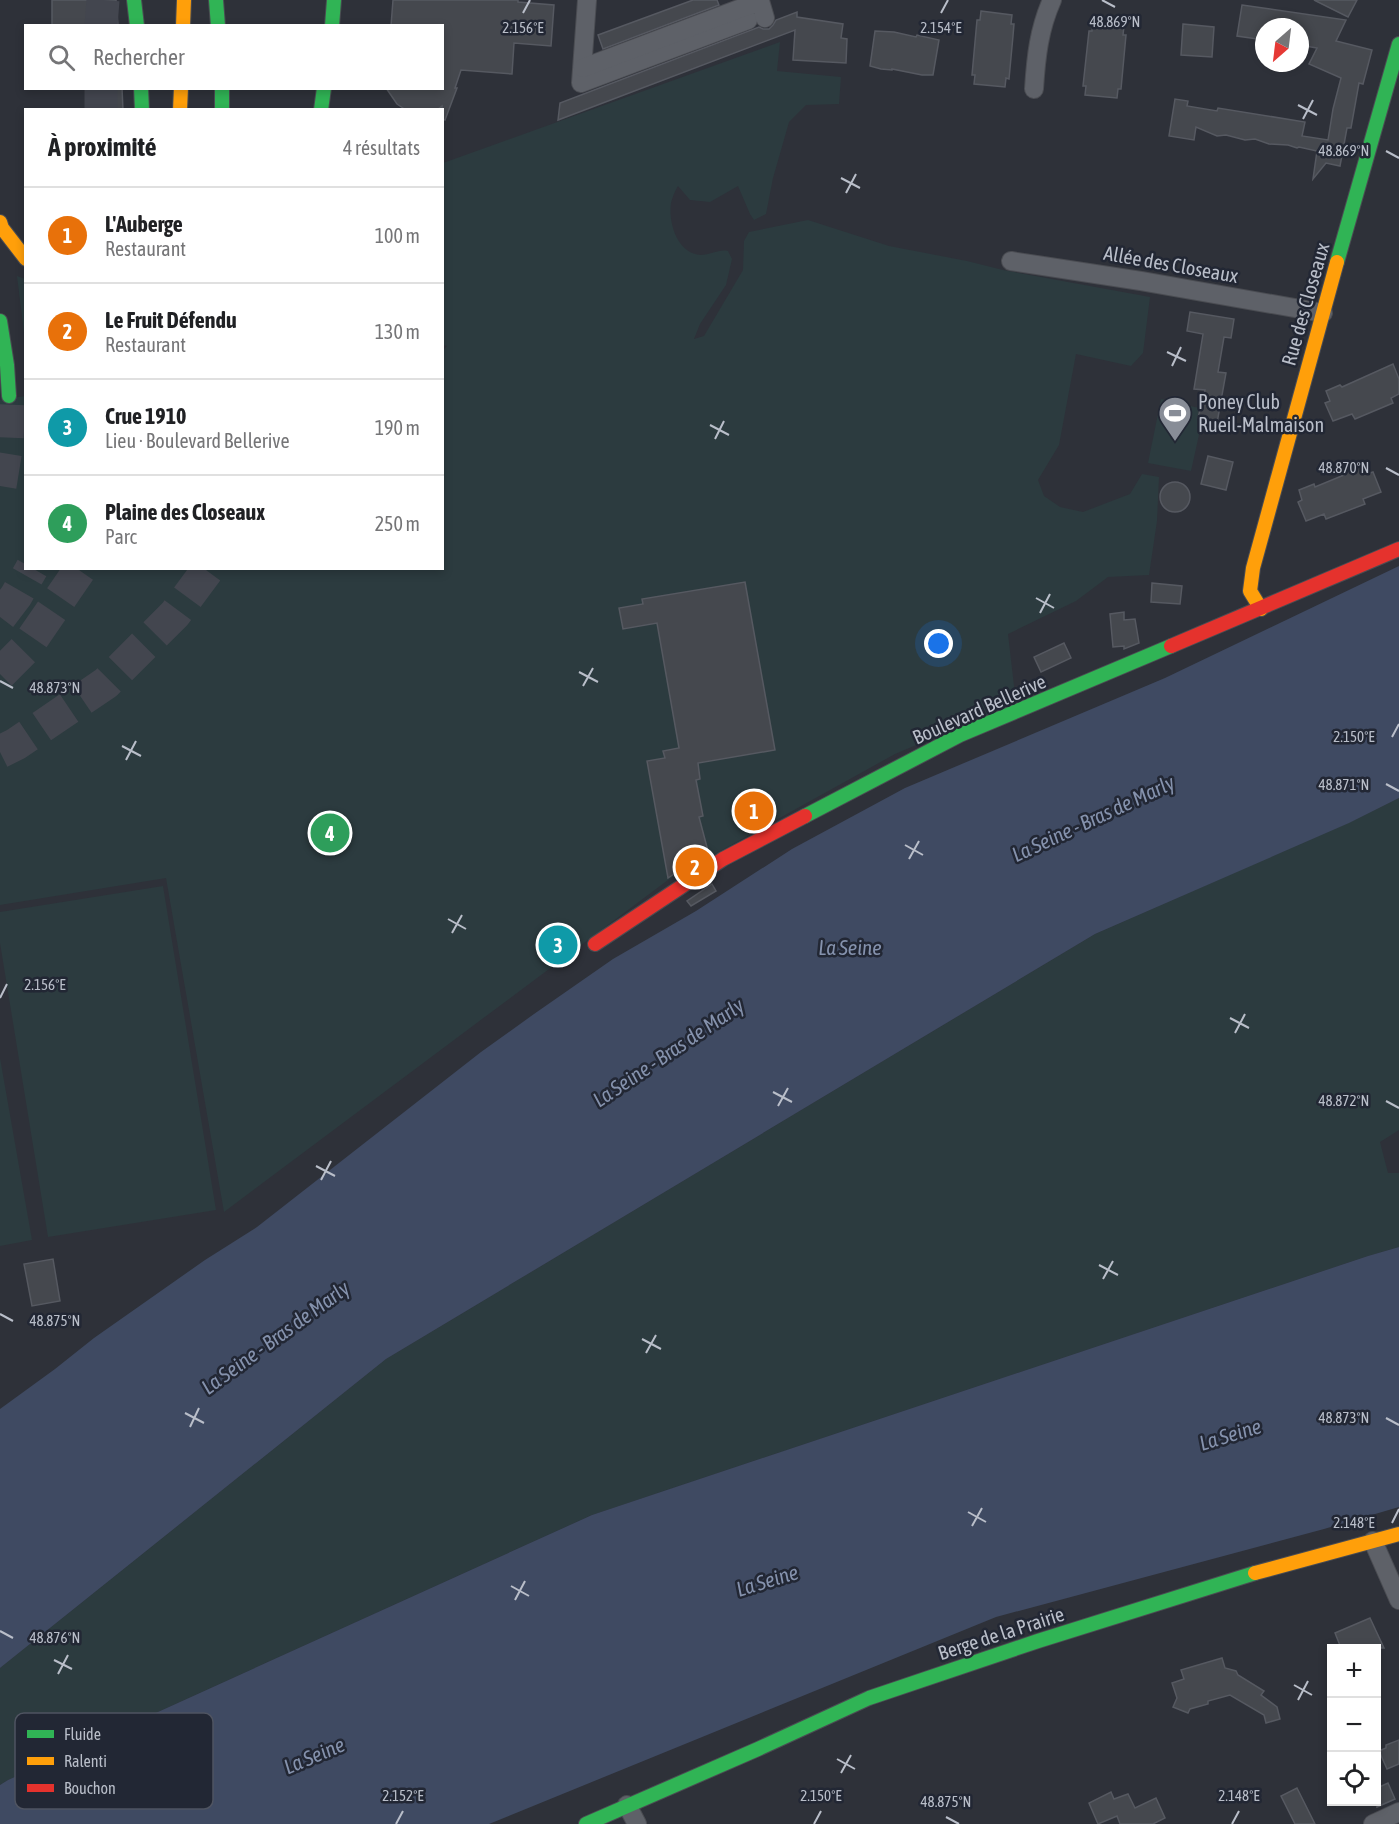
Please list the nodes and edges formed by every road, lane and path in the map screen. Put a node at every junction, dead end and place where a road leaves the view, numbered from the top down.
1 (134, 0) edge
2 (184, 0) edge
3 (216, 0) edge
4 (334, 0) edge
5 (587, 0) edge
6 (1052, 0) edge
7 (756, 19) dead end
8 (137, 24) edge
9 (183, 24) edge
10 (218, 24) edge
11 (332, 24) edge
12 (1399, 44) edge
13 (1034, 89) dead end
14 (141, 90) edge
15 (181, 90) edge
16 (222, 90) edge
17 (324, 90) edge
18 (334, 90) edge
19 (142, 108) edge
20 (180, 108) edge
21 (222, 108) edge
22 (321, 108) edge
23 (335, 108) edge
24 (1, 230) edge
25 (24, 257) edge
26 (1011, 261) dead end
27 (1323, 313) junction
28 (0, 321) edge
29 (9, 396) tunnel mouth
30 (1399, 549) edge
31 (1261, 609) junction
32 (595, 944) dead end
33 (1399, 1534) edge
34 (1373, 1541) junction
35 (1399, 1600) edge
36 (627, 1805) junction
37 (1399, 1812) edge
38 (586, 1824) edge
39 (637, 1824) edge
40 (1373, 1824) edge

1 - 8 main road
2 - 9 main road
3 - 10 main road
4 - 11 main road
5 - 7 street
6 - 13 street
12 - 27 main road, Rue des Closeaux
14 - 19 main road
15 - 20 main road
16 - 21 main road
17 - 22 main road
18 - 23 main road
24 - 25 main road
26 - 27 street, Allée des Closeaux
27 - 31 main road, Rue des Closeaux
28 - 29 main road
30 - 31 main road, Boulevard Bellerive
31 - 32 main road, Boulevard Bellerive
33 - 34 main road, Berge de la Prairie
34 - 35 street
34 - 36 main road, Berge de la Prairie
36 - 38 main road, Berge de la Prairie
36 - 39 street
37 - 40 street

